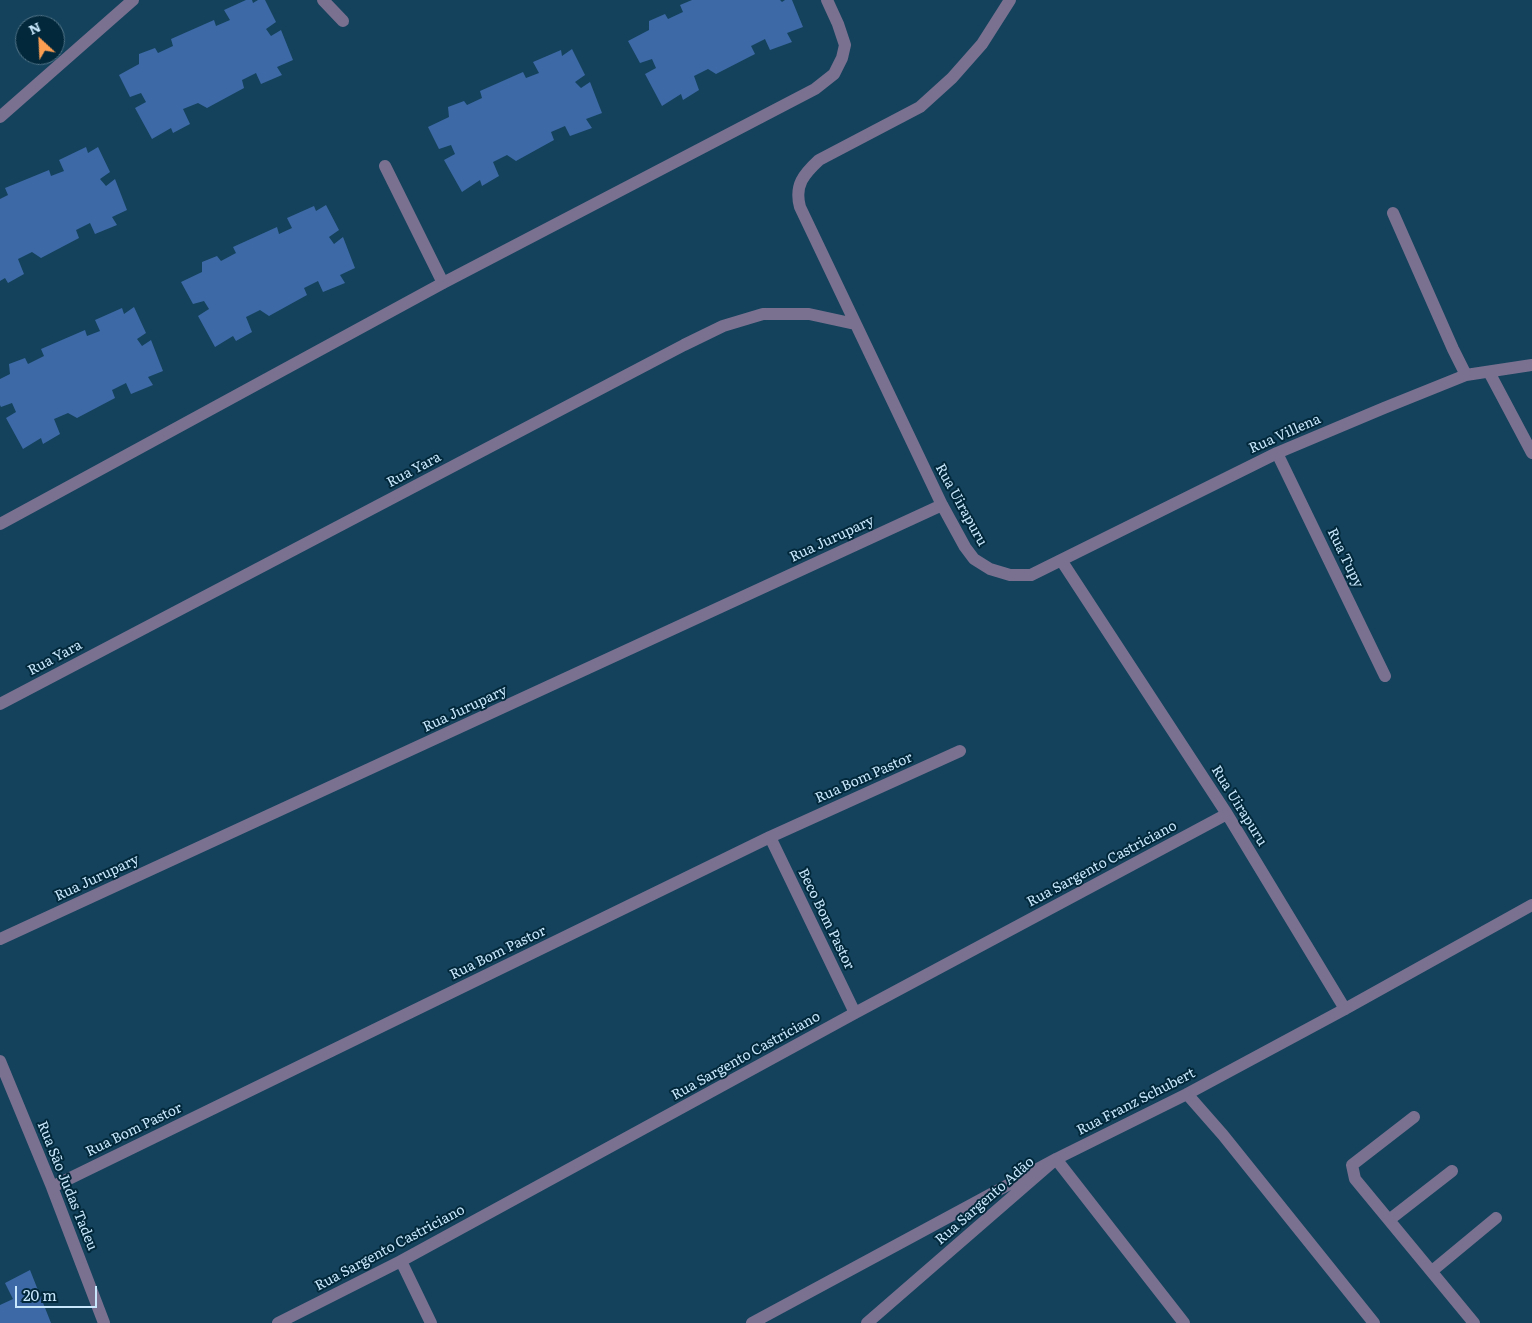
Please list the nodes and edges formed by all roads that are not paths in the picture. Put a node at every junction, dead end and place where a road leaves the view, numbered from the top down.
1 (132, 0) edge
2 (322, 0) edge
3 (827, 0) edge
4 (1010, 0) edge
5 (343, 22) dead end
6 (0, 117) edge
7 (385, 166) dead end
8 (1394, 213) dead end
9 (443, 283) junction
10 (855, 324) junction
11 (1532, 365) edge
12 (1489, 372) junction
13 (1466, 376) junction
14 (1278, 453) junction
15 (1532, 453) edge
16 (942, 505) junction
17 (0, 524) edge
18 (1061, 560) junction
19 (1385, 676) dead end
20 (0, 704) edge
21 (960, 750) dead end
22 (1227, 814) junction
23 (770, 837) junction
24 (1532, 905) edge
25 (0, 940) edge
26 (1345, 1009) junction
27 (855, 1013) junction
28 (0, 1061) edge
29 (1187, 1094) junction
30 (1414, 1117) dead end
31 (1056, 1159) junction
32 (1452, 1171) dead end
33 (52, 1187) junction
34 (1496, 1218) dead end
35 (1390, 1220) junction
36 (401, 1261) junction
37 (1432, 1271) junction
38 (104, 1323) edge
39 (278, 1323) edge
40 (431, 1323) edge
41 (752, 1323) edge
42 (867, 1323) edge
43 (1184, 1323) edge
44 (1374, 1323) edge
45 (1474, 1323) edge

1 - 6 street
2 - 5 street
3 - 9 street
4 - 10 street, Rua Uirapuru
7 - 9 street
8 - 13 street
9 - 17 street
10 - 16 street, Rua Uirapuru
10 - 20 street, Rua Yara
11 - 12 street, Rua Villena
12 - 13 street, Rua Villena
12 - 15 street
13 - 14 street, Rua Villena
14 - 18 street, Rua Villena
14 - 19 street, Rua Tupy
16 - 18 street, Rua Uirapuru
16 - 25 street, Rua Jurupary
18 - 22 street, Rua Uirapuru
21 - 23 street, Rua Bom Pastor
22 - 26 street, Rua Uirapuru
22 - 27 street, Rua Sargento Castriciano
23 - 27 street, Beco Bom Pastor
23 - 33 street, Rua Bom Pastor
24 - 26 street, Rua Franz Schubert
26 - 29 street, Rua Franz Schubert
27 - 36 street, Rua Sargento Castriciano
28 - 33 street, Rua São Judas Tadeu
29 - 31 street, Rua Franz Schubert
29 - 44 street
30 - 35 street
31 - 41 street, Rua Franz Schubert
31 - 42 street, Rua Sargento Adão
31 - 43 street, Rua Sargento Adão
32 - 35 street
33 - 38 street, Rua São Judas Tadeu
34 - 37 street
35 - 37 street
36 - 39 street, Rua Sargento Castriciano
36 - 40 street
37 - 45 street

